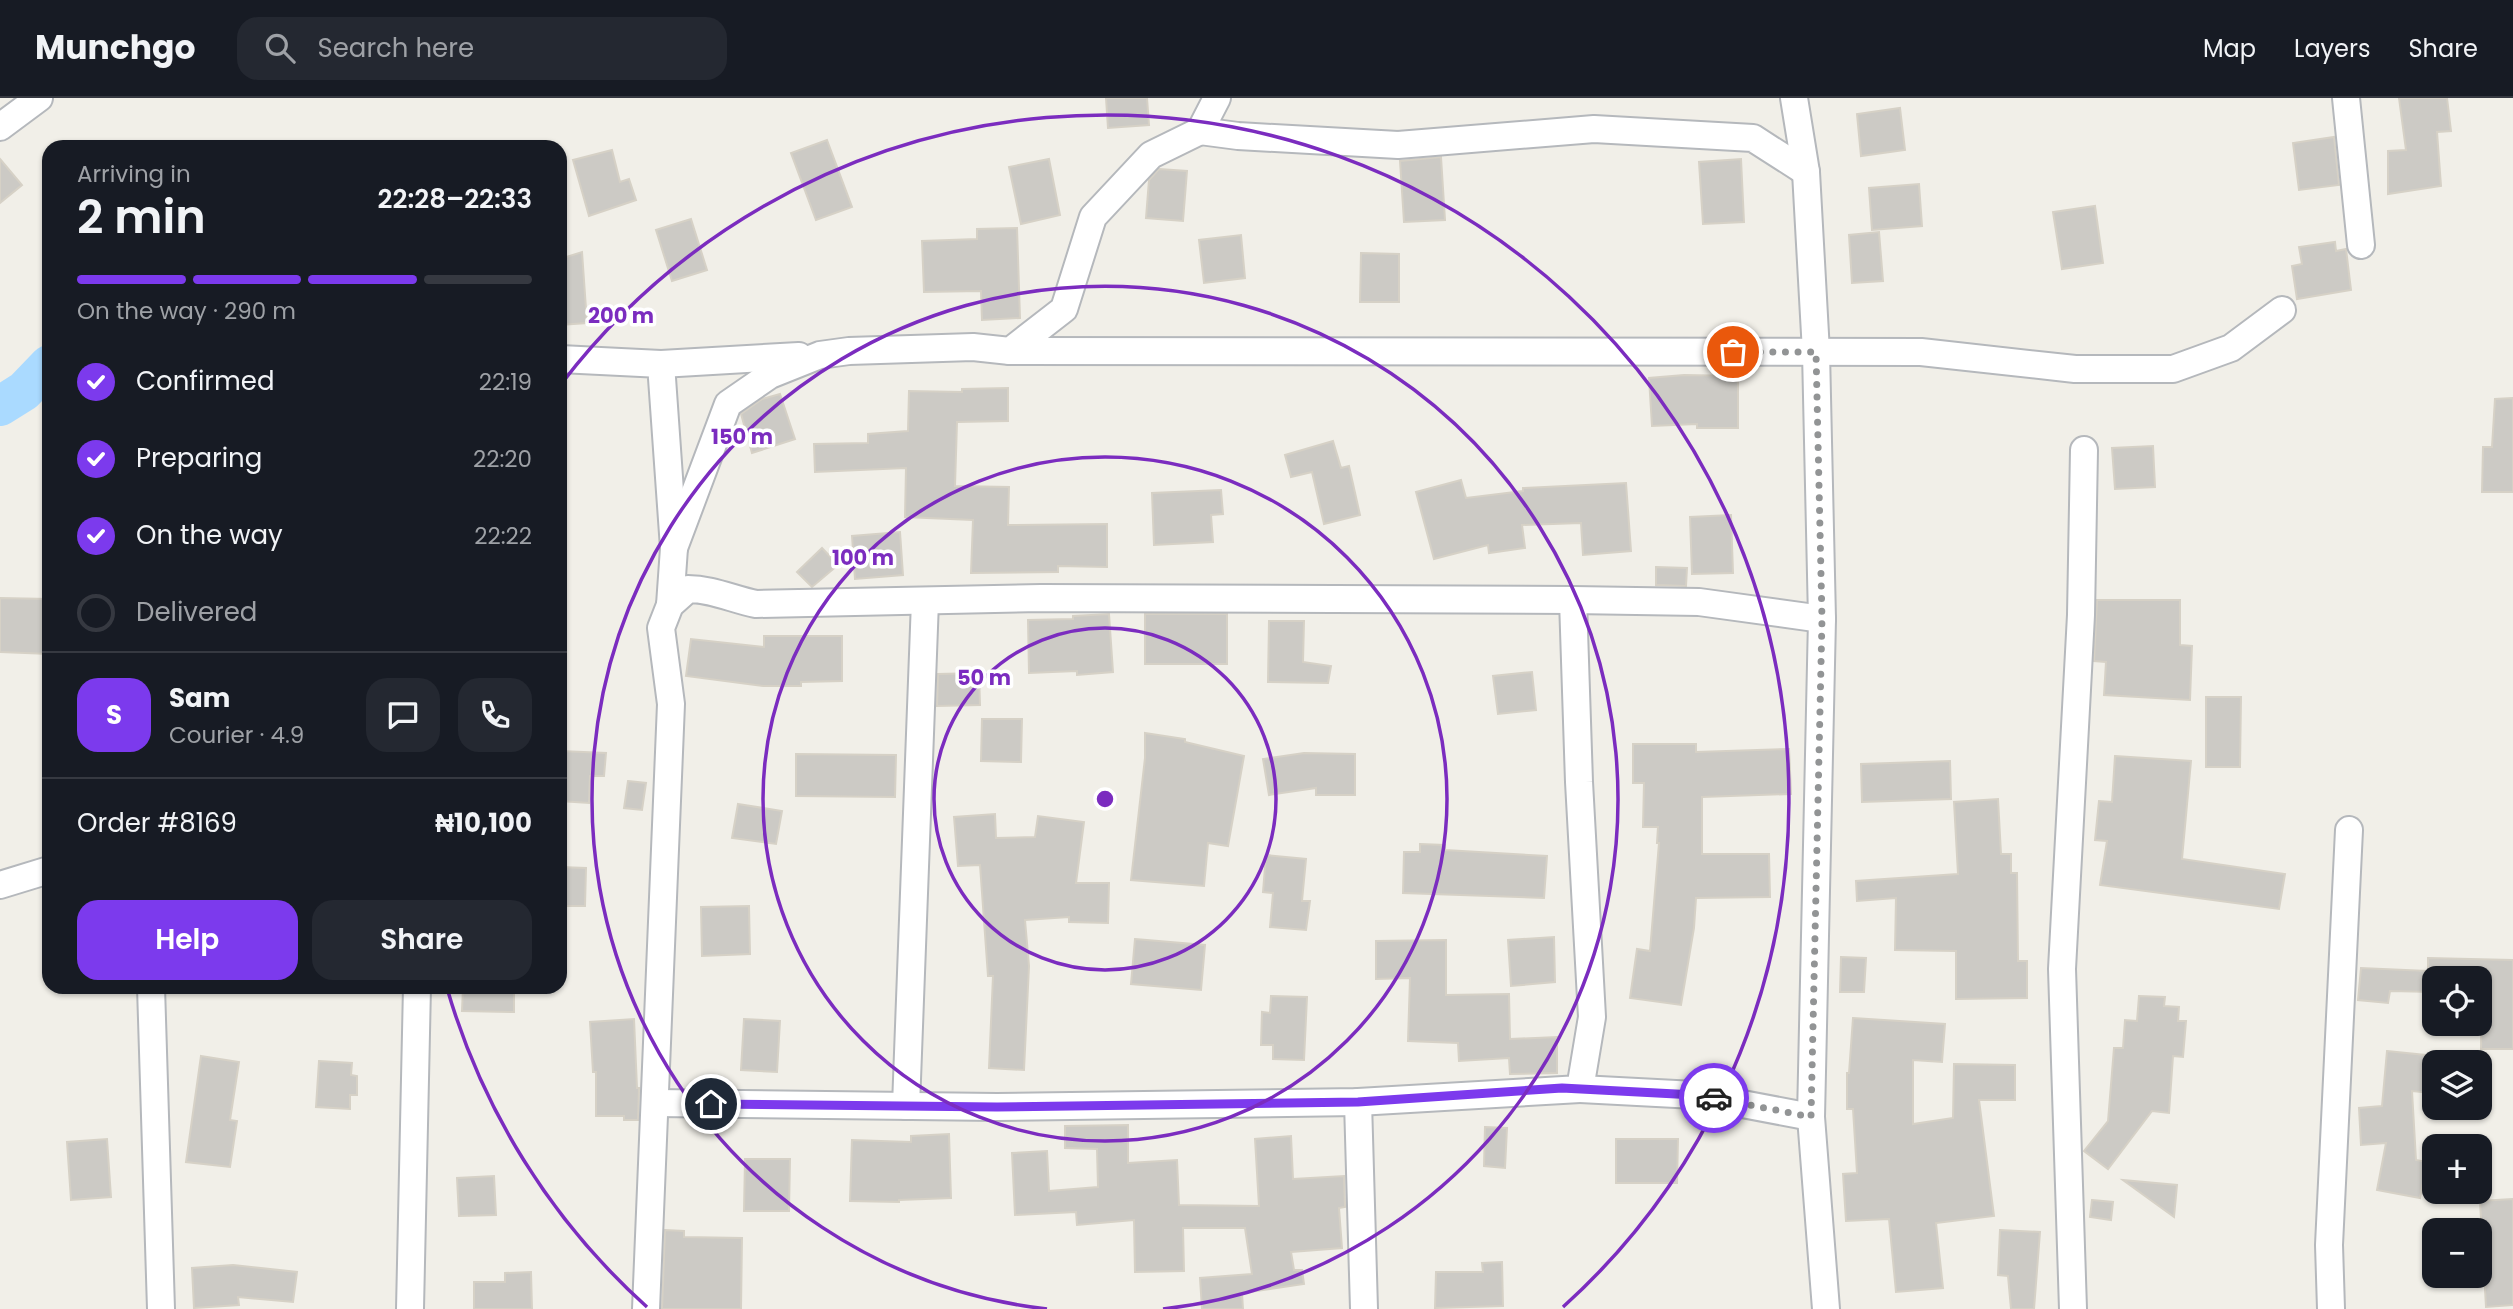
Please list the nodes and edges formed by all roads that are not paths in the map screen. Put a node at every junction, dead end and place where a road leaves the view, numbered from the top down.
1 (40, 98) edge
2 (1217, 98) edge
3 (1794, 98) edge
4 (2346, 98) edge
5 (0, 127) edge
6 (1200, 131) junction
7 (1807, 173) junction
8 (2361, 245) dead end
9 (2282, 310) dead end
10 (1010, 351) junction
11 (1816, 352) junction
12 (820, 355) junction
13 (567, 359) edge
14 (661, 364) junction
15 (2084, 450) dead end
16 (674, 548) junction
17 (1573, 600) junction
18 (925, 601) junction
19 (670, 605) junction
20 (1822, 619) junction
21 (2349, 830) dead end
22 (42, 872) edge
23 (0, 886) edge
24 (151, 994) edge
25 (417, 994) edge
26 (1580, 1089) junction
27 (1358, 1102) junction
28 (655, 1103) junction
29 (906, 1106) junction
30 (1811, 1117) junction
31 (161, 1309) edge
32 (410, 1309) edge
33 (646, 1309) edge
34 (1364, 1309) edge
35 (1826, 1309) edge
36 (2073, 1309) edge
37 (2331, 1309) edge

1 - 5 street
2 - 6 street
3 - 7 street
4 - 8 street
6 - 7 street
6 - 10 street
7 - 11 street
9 - 11 street
10 - 11 street
10 - 12 street
11 - 20 street
12 - 14 street
12 - 16 street
13 - 14 street
14 - 16 street
15 - 36 street
16 - 19 street
17 - 18 street
17 - 20 street
17 - 26 street
18 - 19 street
18 - 29 street
19 - 28 street
20 - 30 street
21 - 37 street
22 - 23 street
24 - 31 street
25 - 32 street
26 - 27 street
26 - 30 street
27 - 29 street
27 - 34 street
28 - 29 street
28 - 33 street
30 - 35 street

